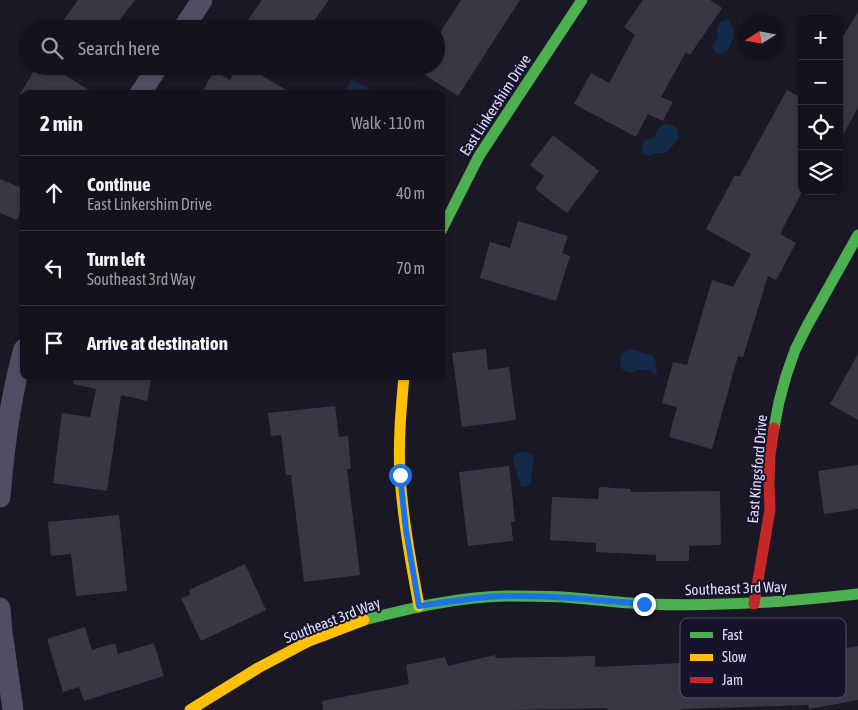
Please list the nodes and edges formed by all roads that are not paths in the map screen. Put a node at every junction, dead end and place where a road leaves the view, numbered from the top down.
1 (202, 0) edge
2 (582, 0) edge
3 (189, 20) edge
4 (152, 75) edge
5 (143, 90) edge
6 (445, 223) edge
7 (858, 235) edge
8 (20, 367) edge
9 (404, 380) edge
10 (0, 497) edge
11 (858, 594) edge
12 (754, 604) junction
13 (419, 606) junction
14 (0, 608) edge
15 (13, 710) edge
16 (190, 710) edge

1 - 3 street
2 - 6 street, East Linkershim Drive
4 - 5 street
7 - 12 street, East Kingsford Drive
8 - 10 street
9 - 13 street
11 - 12 street, Southeast 3rd Way
12 - 13 street, Southeast 3rd Way
13 - 16 street, Southeast 3rd Way
14 - 15 street

